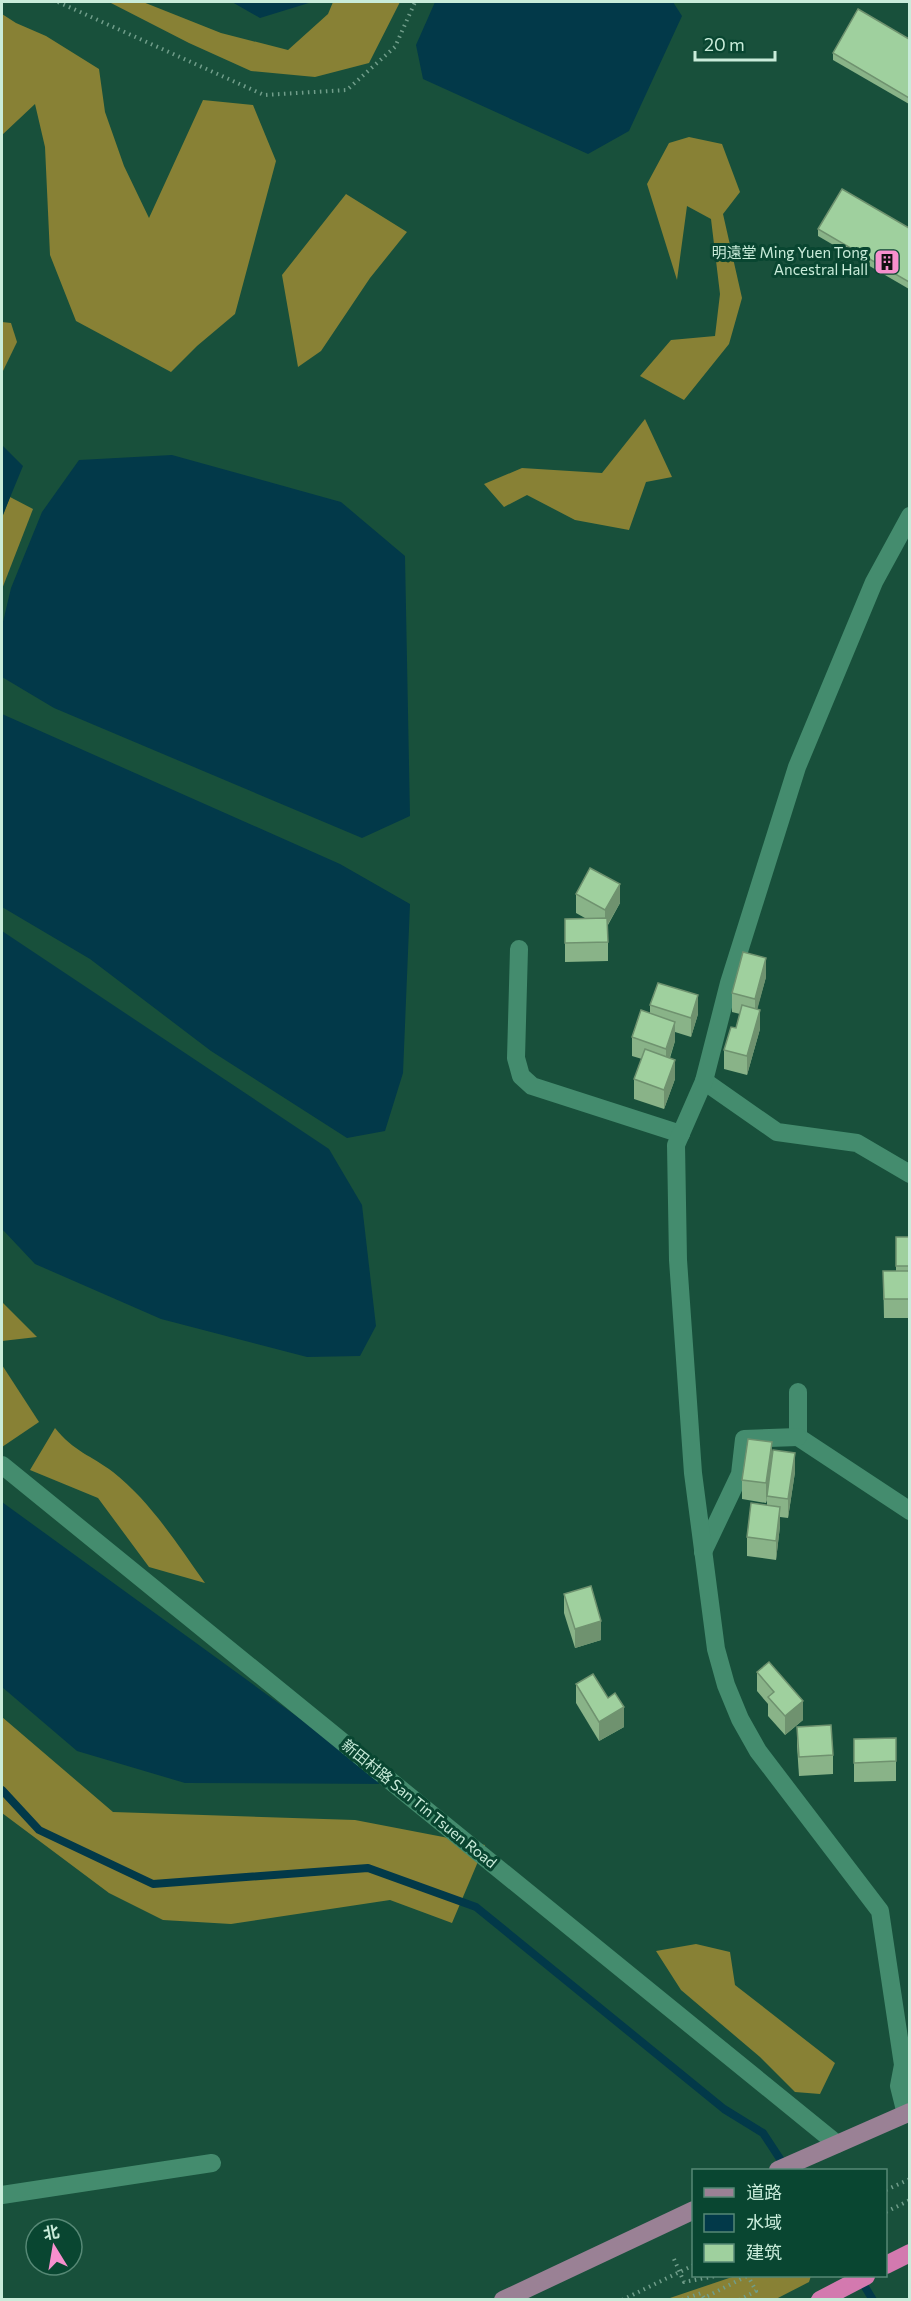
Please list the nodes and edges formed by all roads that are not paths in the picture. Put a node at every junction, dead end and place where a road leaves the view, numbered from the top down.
1 (909, 516) edge
2 (519, 949) dead end
3 (704, 1081) junction
4 (681, 1134) junction
5 (909, 1174) edge
6 (798, 1392) dead end
7 (798, 1437) junction
8 (2, 1465) edge
9 (909, 1511) edge
10 (703, 1552) junction
11 (908, 2113) edge
12 (829, 2148) junction
13 (212, 2163) dead end
14 (780, 2169) edge
15 (2, 2195) edge
16 (692, 2210) edge
17 (909, 2253) edge
18 (887, 2264) edge
19 (864, 2277) edge
20 (503, 2300) edge
21 (820, 2300) edge

1 - 3 street
2 - 4 street
3 - 4 street
3 - 5 street
4 - 10 street
6 - 7 street
7 - 9 street
7 - 10 street
8 - 12 street, 新田村路 San Tin Tsuen Road
10 - 11 street
11 - 12 main road
12 - 14 main road
13 - 15 street
16 - 20 main road
17 - 18 highway
19 - 21 highway

